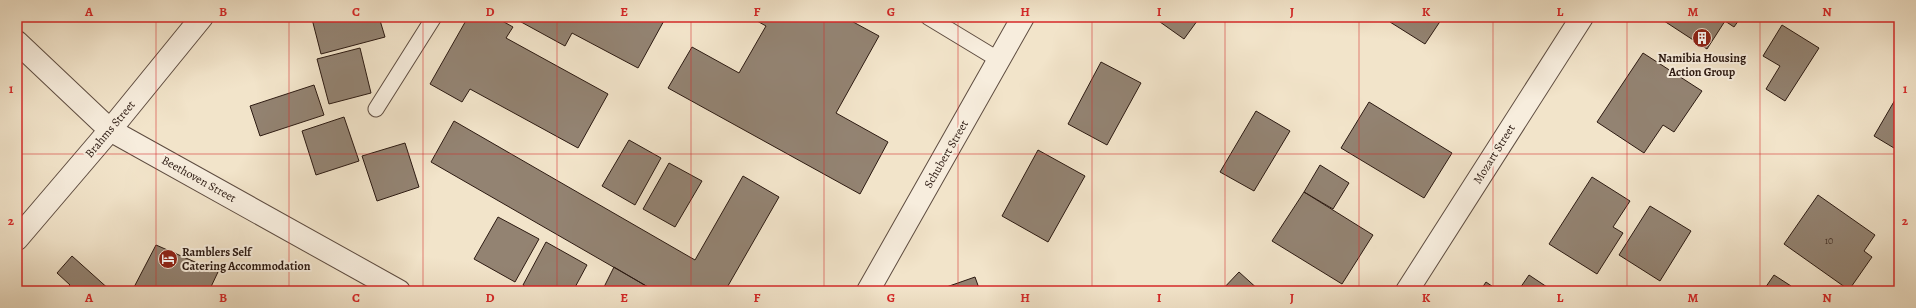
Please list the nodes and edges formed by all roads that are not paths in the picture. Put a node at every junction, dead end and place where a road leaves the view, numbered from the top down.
1 (202, 17) edge
2 (434, 17) edge
3 (928, 17) edge
4 (1023, 17) edge
5 (1582, 17) edge
6 (17, 42) edge
7 (999, 60) junction
8 (376, 109) dead end
9 (110, 130) junction
10 (17, 239) edge
11 (399, 291) edge
12 (868, 291) edge
13 (1407, 291) edge

1 - 9 street, Brahms Street
2 - 8 lane
3 - 7 lane
4 - 7 street, Schubert Street
5 - 13 street, Mozart Street
6 - 9 street, Beethoven Street
7 - 12 street, Schubert Street
9 - 10 street, Brahms Street
9 - 11 street, Beethoven Street

